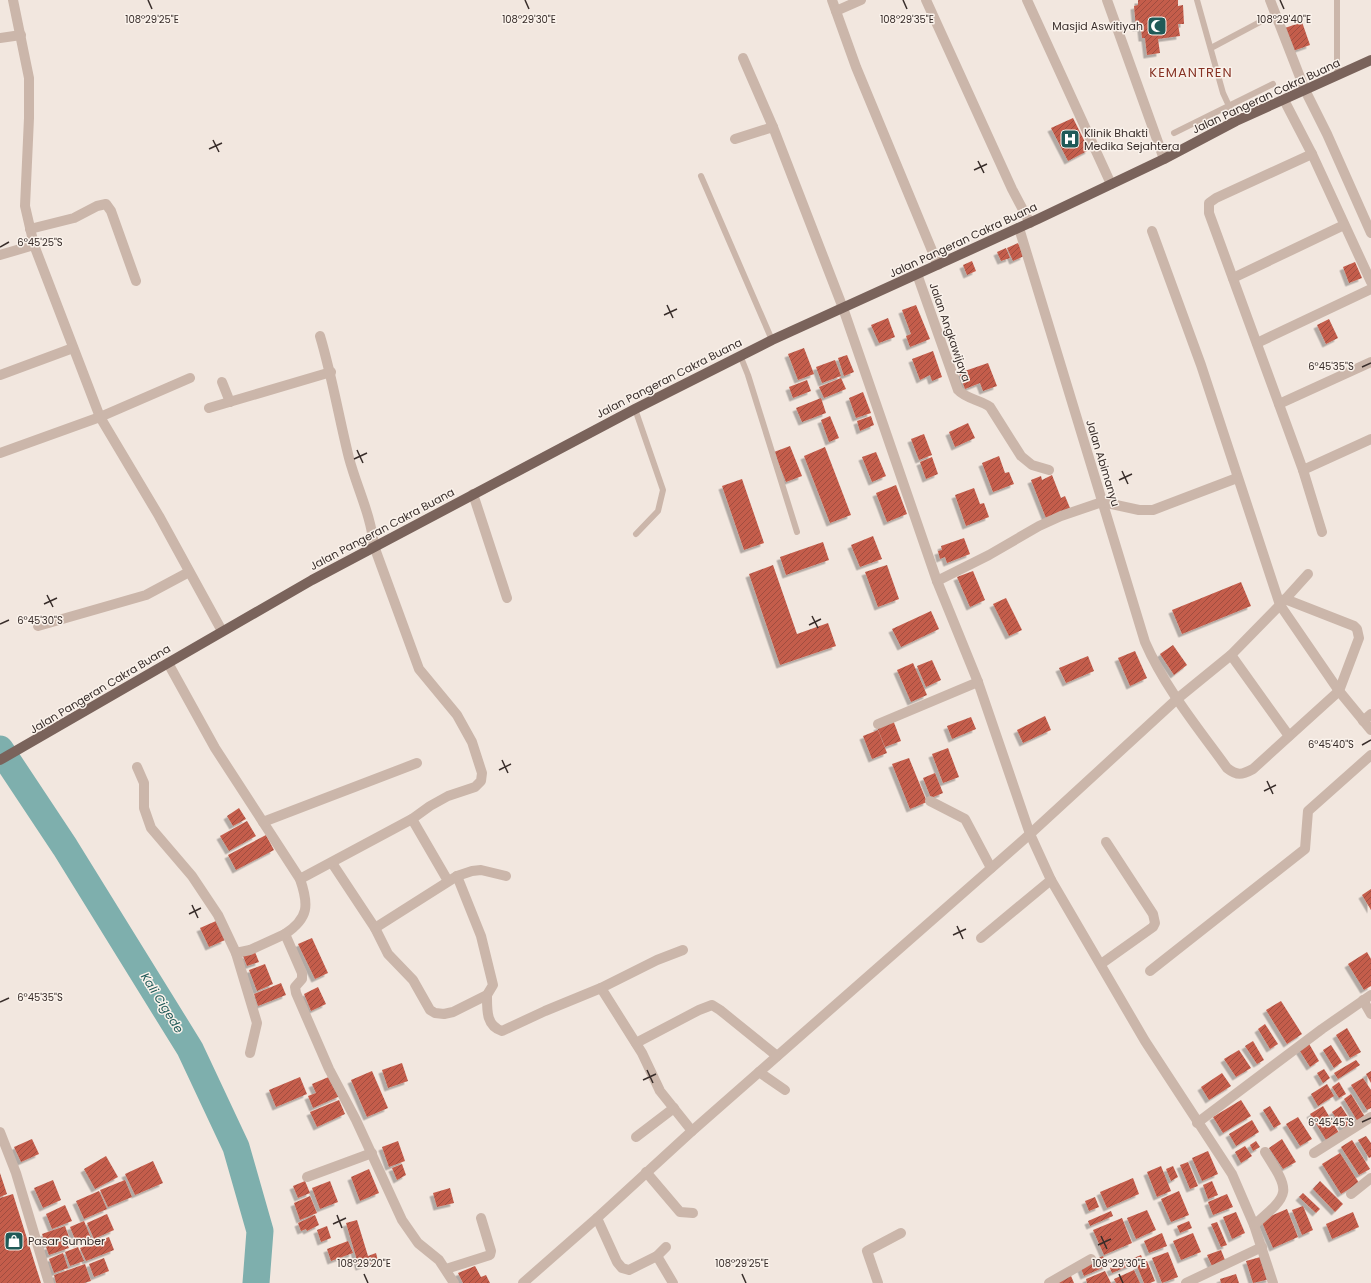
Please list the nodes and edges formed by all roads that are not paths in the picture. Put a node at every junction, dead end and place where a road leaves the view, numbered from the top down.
1 (13, 0) edge
2 (832, 0) edge
3 (861, 0) edge
4 (926, 0) edge
5 (1107, 0) edge
6 (1197, 0) edge
7 (1270, 0) edge
8 (1337, 0) edge
9 (1029, 1) edge
10 (836, 11) junction
11 (1275, 14) junction
12 (21, 35) junction
13 (0, 38) edge
14 (1211, 48) junction
15 (743, 58) dead end
16 (1371, 60) edge
17 (1337, 75) junction
18 (1273, 84) dead end
19 (1305, 90) junction
20 (1284, 100) junction
21 (1230, 107) junction
22 (1236, 121) junction
23 (774, 127) junction
24 (1174, 133) dead end
25 (735, 139) dead end
26 (1312, 154) junction
27 (1164, 159) junction
28 (701, 176) dead end
29 (1110, 184) junction
30 (1030, 223) junction
31 (1344, 225) junction
32 (1019, 228) junction
33 (30, 229) junction
34 (1152, 231) dead end
35 (1371, 233) edge
36 (34, 245) junction
37 (0, 255) edge
38 (938, 265) junction
39 (917, 274) junction
40 (1233, 278) junction
41 (136, 281) dead end
42 (1371, 282) edge
43 (1371, 289) edge
44 (843, 308) junction
45 (320, 336) dead end
46 (772, 340) junction
47 (1257, 343) junction
48 (73, 348) junction
49 (740, 355) junction
50 (1371, 362) edge
51 (331, 372) junction
52 (0, 375) edge
53 (190, 378) dead end
54 (222, 382) dead end
55 (230, 402) junction
56 (1279, 404) junction
57 (208, 408) dead end
58 (635, 409) junction
59 (100, 417) junction
60 (1371, 439) edge
61 (0, 454) edge
62 (1049, 470) dead end
63 (1303, 470) junction
64 (1238, 478) junction
65 (473, 494) junction
66 (1102, 502) junction
67 (797, 532) dead end
68 (1322, 532) dead end
69 (636, 534) dead end
70 (374, 546) junction
71 (189, 572) junction
72 (1308, 574) dead end
73 (937, 581) junction
74 (507, 598) dead end
75 (1282, 602) junction
76 (38, 626) dead end
77 (222, 631) junction
78 (1231, 655) junction
79 (168, 663) junction
80 (978, 682) junction
81 (1339, 690) junction
82 (1177, 699) junction
83 (1367, 718) edge
84 (878, 724) dead end
85 (1371, 730) edge
86 (1289, 736) junction
87 (1371, 755) edge
88 (0, 760) edge
89 (417, 763) dead end
90 (137, 767) dead end
91 (930, 801) dead end
92 (412, 819) junction
93 (263, 822) junction
94 (1030, 834) junction
95 (1106, 842) dead end
96 (332, 862) junction
97 (991, 868) junction
98 (506, 876) dead end
99 (300, 879) junction
100 (452, 879) junction
101 (1051, 880) junction
102 (375, 928) junction
103 (285, 934) junction
104 (981, 938) dead end
105 (683, 950) dead end
106 (236, 953) junction
107 (1101, 964) junction
108 (1150, 971) dead end
109 (601, 988) junction
110 (487, 995) junction
111 (1367, 997) edge
112 (1371, 1014) edge
113 (636, 1043) junction
114 (250, 1053) dead end
115 (777, 1056) junction
116 (759, 1072) junction
117 (785, 1090) dead end
118 (674, 1108) junction
119 (1371, 1117) edge
120 (1198, 1123) junction
121 (692, 1131) junction
122 (0, 1132) edge
123 (636, 1137) dead end
124 (1265, 1152) dead end
125 (372, 1153) junction
126 (1314, 1153) dead end
127 (646, 1172) junction
128 (307, 1177) dead end
129 (1371, 1178) edge
130 (1351, 1194) dead end
131 (694, 1213) dead end
132 (481, 1218) dead end
133 (597, 1218) junction
134 (1254, 1225) junction
135 (901, 1233) dead end
136 (666, 1247) dead end
137 (1262, 1247) junction
138 (657, 1256) junction
139 (1091, 1259) dead end
140 (446, 1268) junction
141 (49, 1283) edge
142 (454, 1283) edge
143 (523, 1283) edge
144 (673, 1283) edge
145 (878, 1283) edge
146 (1049, 1283) edge
147 (1186, 1283) edge
148 (1273, 1283) edge

1 - 12 street
2 - 10 street
3 - 10 street
4 - 30 street
5 - 27 street
6 - 14 lane
7 - 11 street
8 - 17 lane
9 - 29 street
10 - 38 street
11 - 14 lane
11 - 19 street
12 - 13 street
12 - 33 street
14 - 21 lane
15 - 23 street
16 - 17 main road, Jalan Pangeran Cakra Buana
17 - 19 main road, Jalan Pangeran Cakra Buana
18 - 21 lane
19 - 20 main road, Jalan Pangeran Cakra Buana
19 - 35 street
20 - 22 main road, Jalan Pangeran Cakra Buana
20 - 26 street
21 - 22 lane
21 - 24 lane
22 - 27 main road, Jalan Pangeran Cakra Buana
23 - 25 street
23 - 44 street
26 - 31 street
26 - 40 street
27 - 29 main road, Jalan Pangeran Cakra Buana
28 - 46 lane
29 - 30 main road, Jalan Pangeran Cakra Buana
30 - 32 main road, Jalan Pangeran Cakra Buana
31 - 40 street
31 - 42 street
32 - 38 main road, Jalan Pangeran Cakra Buana
32 - 66 street, Jalan Abimanyu
33 - 36 street
33 - 41 street
34 - 64 street
36 - 37 street
36 - 48 street
38 - 39 main road, Jalan Pangeran Cakra Buana
39 - 44 main road, Jalan Pangeran Cakra Buana
39 - 62 street, Jalan Angkawijaya
40 - 47 street
43 - 47 street
44 - 46 main road, Jalan Pangeran Cakra Buana
44 - 73 street
45 - 51 street
46 - 49 main road, Jalan Pangeran Cakra Buana
47 - 56 street
48 - 52 street
48 - 59 street
49 - 58 main road, Jalan Pangeran Cakra Buana
49 - 67 lane
50 - 56 street
51 - 55 street
51 - 70 street
53 - 59 street
54 - 55 street
55 - 57 street
56 - 63 street
58 - 65 main road, Jalan Pangeran Cakra Buana
58 - 69 lane
59 - 61 street
59 - 71 street
60 - 63 street
63 - 68 street
64 - 66 street
64 - 75 street
65 - 70 main road, Jalan Pangeran Cakra Buana
65 - 74 street
66 - 73 street
66 - 82 street, Jalan Abimanyu
70 - 77 main road, Jalan Pangeran Cakra Buana
70 - 92 street
71 - 76 street
71 - 77 street
72 - 75 street
73 - 80 street
75 - 78 street
75 - 81 street
75 - 81 street
77 - 79 main road, Jalan Pangeran Cakra Buana
78 - 82 street
78 - 86 street
79 - 88 main road, Jalan Pangeran Cakra Buana
79 - 93 street
80 - 84 street
80 - 94 street
81 - 83 street
81 - 86 street
82 - 86 street, Jalan Abimanyu
82 - 94 street
83 - 85 street
87 - 108 street
89 - 93 street
90 - 106 street
91 - 97 street
92 - 96 street
92 - 100 street
93 - 99 street
94 - 97 street
94 - 101 street
95 - 107 street
96 - 99 street
96 - 102 street
97 - 115 street
98 - 100 street
99 - 103 street
100 - 102 street
100 - 110 street
101 - 104 street
101 - 107 street
102 - 110 street
103 - 106 street
103 - 125 street
105 - 109 street
106 - 114 street
107 - 120 street
109 - 110 street
109 - 113 street
111 - 112 street
111 - 120 street
113 - 115 street
113 - 118 street
115 - 116 street
116 - 117 street
116 - 121 street
118 - 121 street
118 - 123 street
119 - 126 street
120 - 134 street
121 - 127 street
122 - 141 street
124 - 134 street
125 - 128 street
125 - 140 street
127 - 131 street
127 - 133 street
129 - 130 street
132 - 140 street
133 - 138 street
133 - 143 street
134 - 137 street
135 - 145 street
136 - 138 street
137 - 147 street
137 - 148 street
138 - 144 street
139 - 146 street
140 - 142 street

